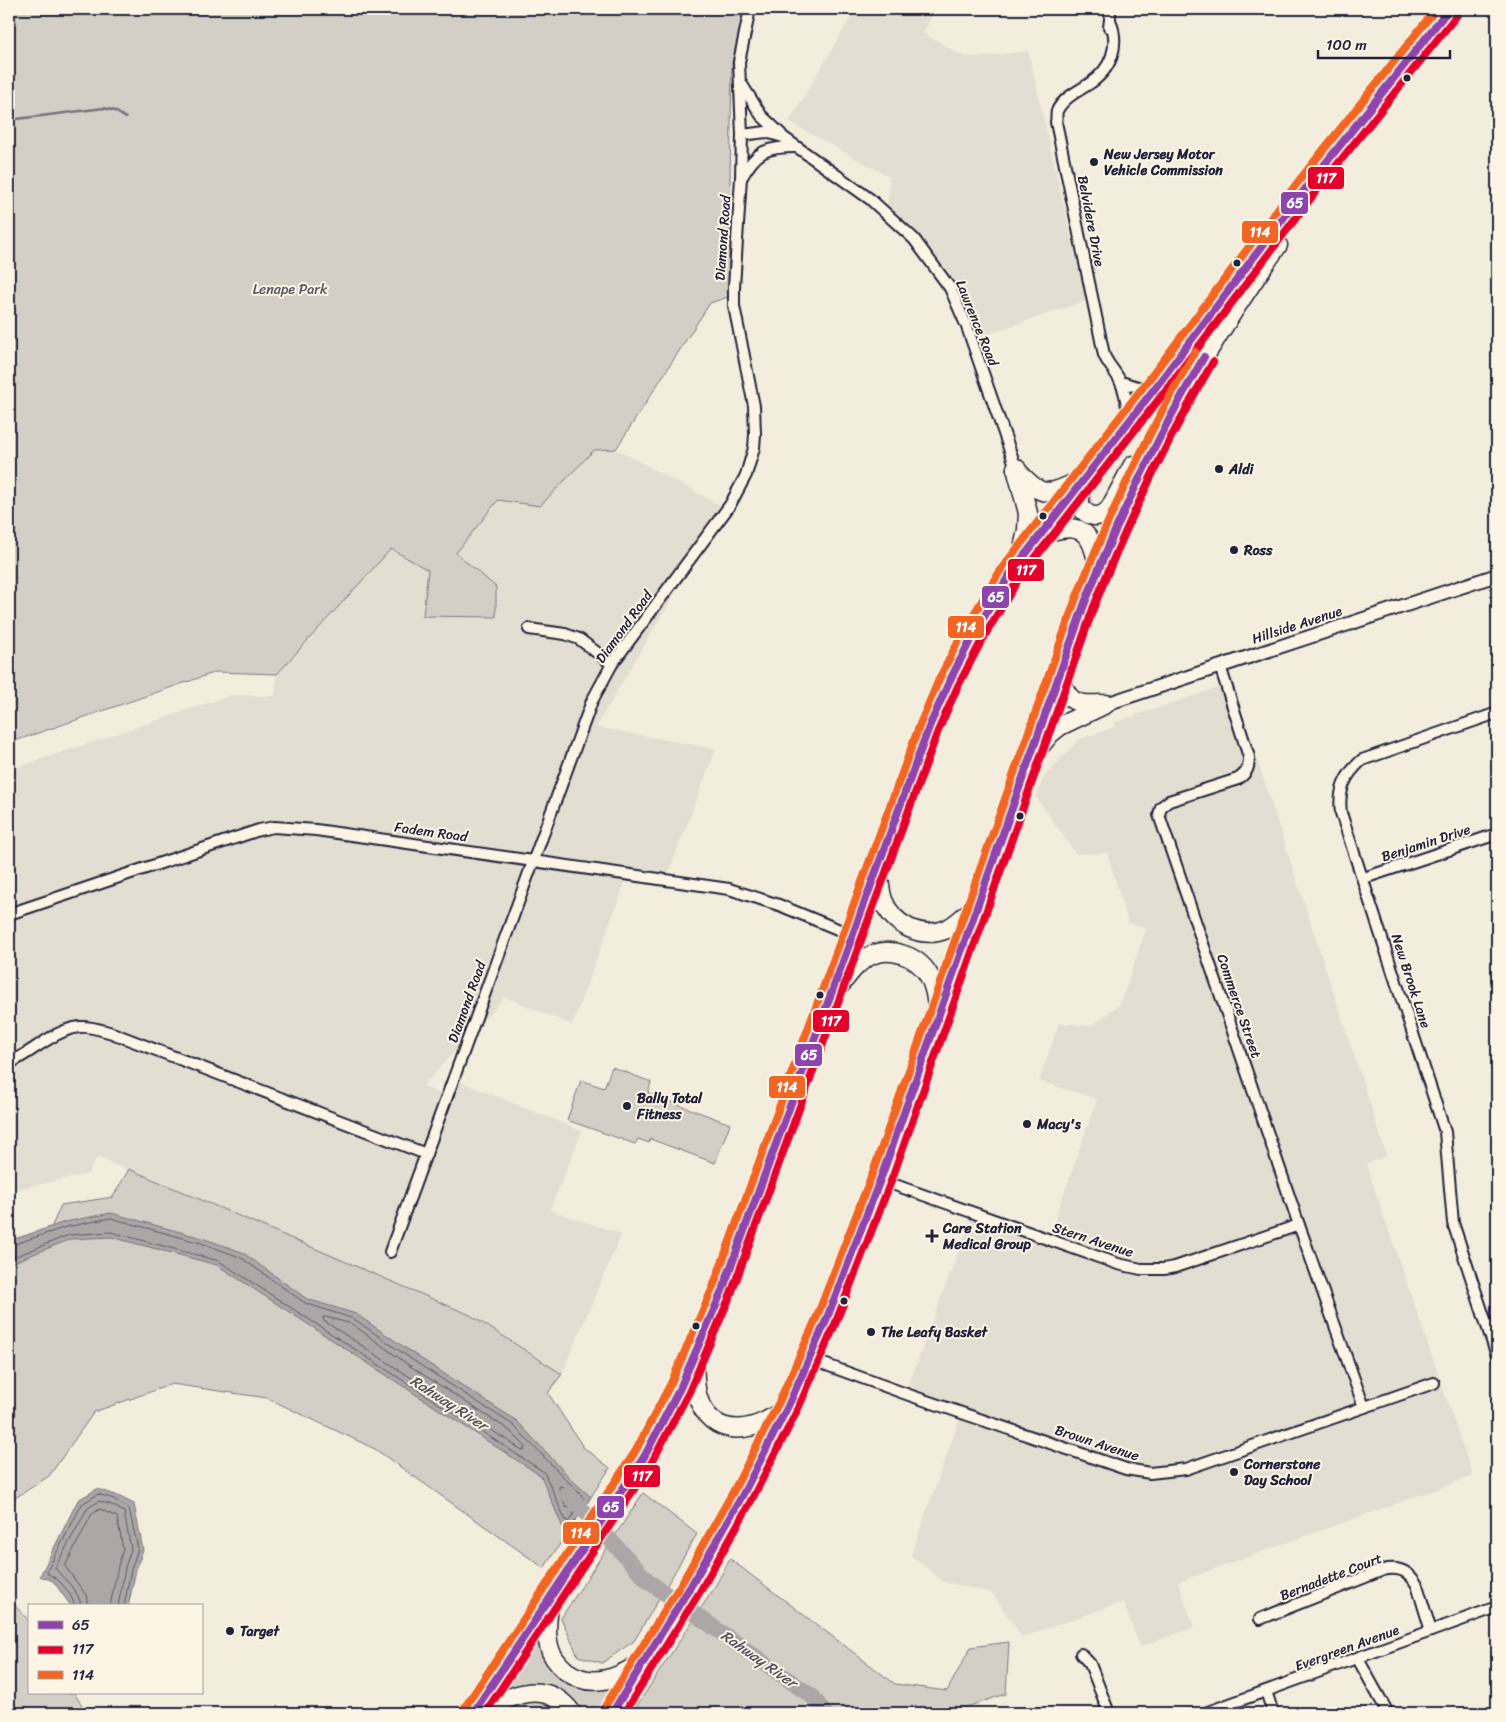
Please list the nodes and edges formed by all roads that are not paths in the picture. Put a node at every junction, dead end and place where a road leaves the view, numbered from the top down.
1 (750, 9) edge
2 (1110, 9) edge
3 (1464, 9) edge
4 (1447, 10) edge
5 (740, 80) junction
6 (742, 135) junction
7 (783, 137) junction
8 (795, 147) junction
9 (741, 178) junction
10 (1120, 382) junction
11 (1155, 388) junction
12 (1179, 400) junction
13 (1128, 423) junction
14 (1016, 468) junction
15 (1086, 475) junction
16 (1038, 536) junction
17 (1020, 560) junction
18 (1098, 570) junction
19 (1497, 574) edge
20 (529, 629) dead end
21 (612, 664) junction
22 (1220, 666) junction
23 (1060, 673) junction
24 (1106, 704) junction
25 (1497, 713) edge
26 (1030, 759) junction
27 (1497, 834) edge
28 (533, 861) junction
29 (878, 864) junction
30 (1364, 878) junction
31 (979, 902) junction
32 (9, 914) edge
33 (852, 935) junction
34 (829, 1001) junction
35 (938, 1020) junction
36 (9, 1063) edge
37 (426, 1154) junction
38 (881, 1180) junction
39 (1299, 1225) junction
40 (390, 1252) dead end
41 (1497, 1356) edge
42 (694, 1358) junction
43 (810, 1359) junction
44 (1434, 1383) dead end
45 (789, 1405) junction
46 (1364, 1407) junction
47 (550, 1597) junction
48 (1497, 1608) edge
49 (1260, 1619) dead end
50 (1431, 1631) junction
51 (1081, 1654) dead end
52 (649, 1657) junction
53 (1358, 1659) junction
54 (1266, 1691) junction
55 (473, 1713) edge
56 (484, 1713) edge
57 (572, 1713) edge
58 (612, 1713) edge
59 (1109, 1713) edge
60 (1205, 1713) edge
61 (1273, 1713) edge
62 (1388, 1713) edge

1 - 5 street, Diamond Road
2 - 10 street, Belvidere Drive
3 - 12 highway
4 - 11 highway
5 - 6 street, Diamond Road
5 - 7 street, Lawrence Road
6 - 7 street
6 - 9 street, Diamond Road
7 - 8 street, Lawrence Road
8 - 9 street
8 - 14 street, Lawrence Road
9 - 21 street, Diamond Road
10 - 11 street
10 - 13 street, Belvidere Drive
11 - 13 highway
12 - 15 highway
12 - 18 highway
13 - 15 highway
14 - 15 highway
14 - 17 highway
15 - 16 highway
16 - 17 highway
16 - 18 highway
17 - 29 highway
18 - 23 highway
19 - 22 street, Hillside Avenue
20 - 21 street
21 - 28 street, Diamond Road
22 - 24 street, Hillside Avenue
22 - 39 street, Commerce Street
23 - 24 highway
23 - 26 highway
24 - 26 highway
25 - 30 street, New Brook Lane
26 - 31 highway
27 - 30 street, Benjamin Drive
28 - 32 street, Fadem Road
28 - 33 street, Fadem Road
28 - 37 street, Diamond Road
29 - 31 highway
29 - 33 highway
30 - 41 street, New Brook Lane
31 - 35 highway
33 - 34 highway
34 - 35 highway
34 - 42 highway
35 - 38 highway
36 - 37 street
37 - 40 street, Diamond Road
38 - 39 street, Stern Avenue
38 - 43 highway
39 - 46 street, Commerce Street
42 - 45 highway
42 - 47 highway
43 - 45 highway
43 - 46 street, Brown Avenue
44 - 46 street, Brown Avenue
45 - 52 highway
47 - 52 highway
47 - 55 highway
48 - 50 street, Evergreen Avenue
49 - 50 street, Bernadette Court
50 - 53 street, Evergreen Avenue
51 - 59 street
52 - 58 highway
53 - 54 street, Evergreen Avenue
53 - 62 street
54 - 60 street, Evergreen Avenue
54 - 61 street
56 - 57 highway

